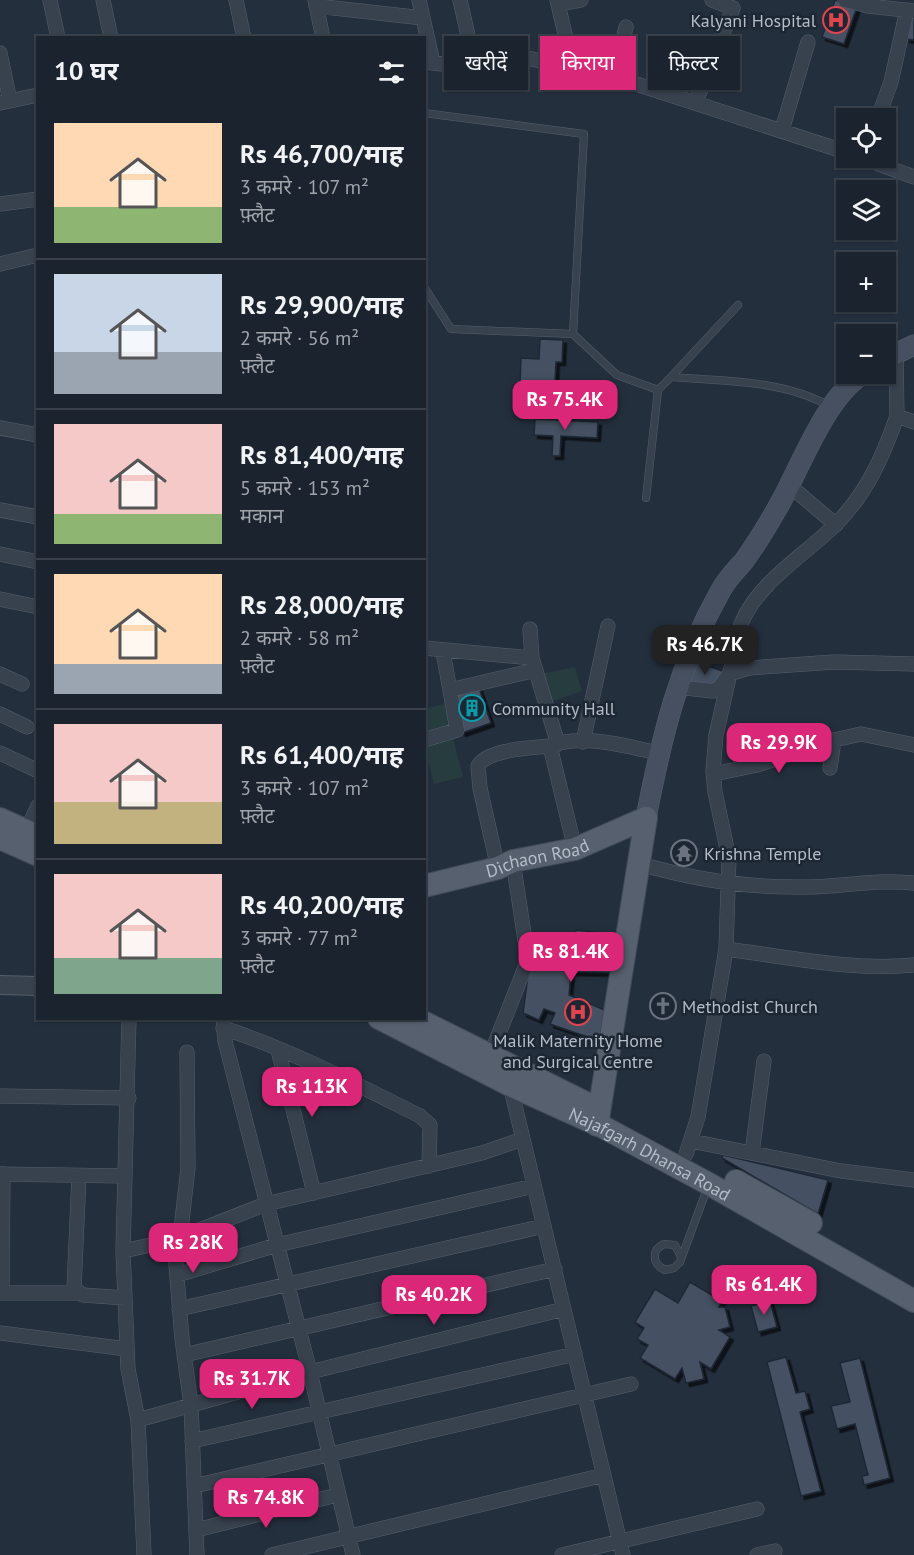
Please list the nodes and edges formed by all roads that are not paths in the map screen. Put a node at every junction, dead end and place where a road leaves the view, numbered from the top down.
1 (51, 0) edge
2 (103, 0) edge
3 (236, 0) edge
4 (419, 0) edge
5 (460, 0) edge
6 (581, 0) edge
7 (712, 0) edge
8 (845, 0) edge
9 (558, 2) edge
10 (316, 3) edge
11 (868, 3) edge
12 (910, 8) edge
13 (423, 18) junction
14 (626, 27) dead end
15 (58, 36) edge
16 (111, 36) edge
17 (244, 36) edge
18 (323, 36) edge
19 (425, 36) edge
20 (468, 36) edge
21 (566, 36) edge
22 (624, 36) edge
23 (426, 40) edge
24 (808, 42) dead end
25 (0, 52) edge
26 (429, 62) edge
27 (444, 64) edge
28 (636, 84) edge
29 (36, 95) edge
30 (5, 102) edge
31 (696, 102) junction
32 (882, 108) edge
33 (426, 113) edge
34 (782, 130) junction
35 (836, 149) edge
36 (890, 168) edge
37 (914, 177) edge
38 (36, 200) edge
39 (0, 204) edge
40 (36, 255) edge
41 (0, 264) edge
42 (426, 290) edge
43 (738, 305) dead end
44 (573, 334) junction
45 (898, 352) edge
46 (671, 377) junction
47 (854, 384) edge
48 (658, 390) junction
49 (832, 407) junction
50 (897, 416) junction
51 (914, 422) edge
52 (0, 428) edge
53 (36, 435) edge
54 (789, 485) junction
55 (646, 498) dead end
56 (0, 510) edge
57 (36, 517) edge
58 (836, 525) junction
59 (0, 554) edge
60 (36, 562) edge
61 (0, 599) edge
62 (36, 607) edge
63 (608, 626) dead end
64 (530, 629) dead end
65 (426, 648) edge
66 (443, 652) junction
67 (534, 664) junction
68 (914, 664) edge
69 (0, 674) edge
70 (729, 675) junction
71 (22, 684) dead end
72 (676, 687) junction
73 (450, 690) junction
74 (0, 714) edge
75 (27, 727) dead end
76 (426, 739) edge
77 (834, 740) junction
78 (584, 742) junction
79 (554, 745) junction
80 (914, 745) edge
81 (0, 753) edge
82 (658, 753) junction
83 (830, 768) dead end
84 (36, 770) edge
85 (714, 774) junction
86 (36, 815) edge
87 (646, 818) junction
88 (0, 819) edge
89 (32, 834) edge
90 (0, 838) edge
91 (575, 849) junction
92 (36, 854) edge
93 (637, 863) junction
94 (506, 865) junction
95 (729, 882) junction
96 (914, 883) edge
97 (426, 885) edge
98 (726, 949) junction
99 (914, 965) edge
100 (0, 985) edge
101 (36, 986) edge
102 (129, 1020) edge
103 (383, 1020) edge
104 (419, 1020) edge
105 (223, 1023) edge
106 (278, 1050) junction
107 (187, 1052) dead end
108 (490, 1056) junction
109 (764, 1061) dead end
110 (510, 1085) junction
111 (0, 1096) edge
112 (129, 1098) junction
113 (598, 1117) junction
114 (523, 1139) junction
115 (688, 1147) junction
116 (752, 1153) junction
117 (429, 1166) junction
118 (1, 1174) edge
119 (79, 1176) junction
120 (124, 1176) junction
121 (914, 1180) edge
122 (709, 1184) junction
123 (534, 1186) junction
124 (314, 1193) junction
125 (266, 1204) junction
126 (544, 1226) junction
127 (177, 1239) junction
128 (277, 1245) junction
129 (123, 1251) junction
130 (681, 1257) dead end
131 (555, 1269) junction
132 (177, 1275) junction
133 (914, 1282) edge
134 (288, 1284) junction
135 (1, 1293) edge
136 (78, 1293) junction
137 (125, 1298) junction
138 (914, 1301) edge
139 (179, 1309) junction
140 (564, 1309) junction
141 (298, 1328) junction
142 (0, 1333) edge
143 (127, 1348) junction
144 (575, 1354) junction
145 (184, 1355) junction
146 (310, 1372) junction
147 (631, 1384) dead end
148 (585, 1395) junction
149 (191, 1405) junction
150 (319, 1411) junction
151 (138, 1420) junction
152 (192, 1441) junction
153 (328, 1455) junction
154 (604, 1475) junction
155 (194, 1486) junction
156 (329, 1497) dead end
157 (757, 1509) dead end
158 (196, 1530) junction
159 (349, 1537) junction
160 (620, 1540) junction
161 (775, 1551) dead end
162 (144, 1555) edge
163 (197, 1555) edge
164 (272, 1555) edge
165 (353, 1555) edge
166 (562, 1555) edge
167 (623, 1555) edge
168 (757, 1555) edge

1 - 15 street
2 - 16 street
3 - 17 street
4 - 13 street
5 - 20 street
6 - 9 street
7 - 31 street
8 - 11 street
9 - 21 street
10 - 13 street
10 - 18 street
11 - 12 street
12 - 32 street
13 - 19 street
14 - 22 street
23 - 26 street
24 - 34 street
25 - 30 street
26 - 27 street
28 - 31 street
29 - 30 street
31 - 34 street
33 - 44 lane
34 - 35 street
36 - 37 street
38 - 39 street
40 - 41 street
42 - 44 lane
43 - 46 lane
44 - 48 lane
45 - 50 street
46 - 48 lane
46 - 49 lane
47 - 49 main road
48 - 55 lane
49 - 54 main road
50 - 51 street
50 - 58 street
52 - 53 street
54 - 58 street
54 - 72 main road
56 - 57 street
58 - 70 street
59 - 60 street
61 - 62 street
63 - 78 street
64 - 67 street
65 - 66 street
66 - 67 street
66 - 73 street
67 - 73 street
67 - 79 street
68 - 70 street
69 - 71 street
70 - 72 street
70 - 85 street
72 - 82 main road
73 - 76 street
74 - 75 street
77 - 80 street
77 - 83 street
77 - 85 street
78 - 79 street
78 - 82 street
79 - 91 street
79 - 94 street
81 - 84 street
82 - 87 main road
85 - 95 street
86 - 89 street
87 - 91 main road, Dichaon Road
87 - 93 main road
88 - 89 main road
90 - 92 main road
91 - 94 main road, Dichaon Road
93 - 95 street
93 - 113 main road
94 - 97 main road, Dichaon Road
94 - 108 street
95 - 96 street
95 - 98 street
98 - 99 street
98 - 115 street
100 - 101 street
102 - 112 street
103 - 110 main road, Najafgarh Dhansa Road
104 - 108 main road
105 - 106 street
105 - 125 street
106 - 117 street
106 - 124 street
107 - 127 street
108 - 113 main road
109 - 116 street
110 - 113 main road, Najafgarh Dhansa Road
110 - 114 street
111 - 112 street
112 - 120 street
113 - 115 main road
113 - 122 main road, Najafgarh Dhansa Road
114 - 117 street
114 - 123 street
115 - 116 street
115 - 133 main road
116 - 121 street
117 - 124 street
118 - 119 street
118 - 135 street
119 - 120 street
119 - 136 street
120 - 129 street
122 - 130 lane
122 - 138 main road, Najafgarh Dhansa Road
123 - 126 street
123 - 128 street
124 - 125 street
125 - 127 street
125 - 128 street
126 - 131 street
126 - 134 street
127 - 129 street
127 - 132 street
128 - 132 street
128 - 134 street
129 - 137 street
131 - 140 street
131 - 141 street
132 - 139 street
134 - 139 street
134 - 141 street
135 - 136 street
136 - 137 street
137 - 143 street
139 - 145 street
140 - 144 street
140 - 146 street
141 - 145 street
141 - 146 street
142 - 143 street
143 - 151 street
144 - 148 street
144 - 150 street
145 - 149 street
146 - 149 street
146 - 150 street
147 - 148 street
148 - 153 street
148 - 154 street
149 - 151 street
149 - 152 street
150 - 152 street
150 - 153 street
151 - 162 street
152 - 155 street
153 - 155 street
153 - 159 street
154 - 159 street
154 - 160 street
155 - 158 street
156 - 158 street
157 - 160 street
158 - 163 street
159 - 164 street
159 - 165 street
160 - 166 street
160 - 167 street
161 - 168 street

